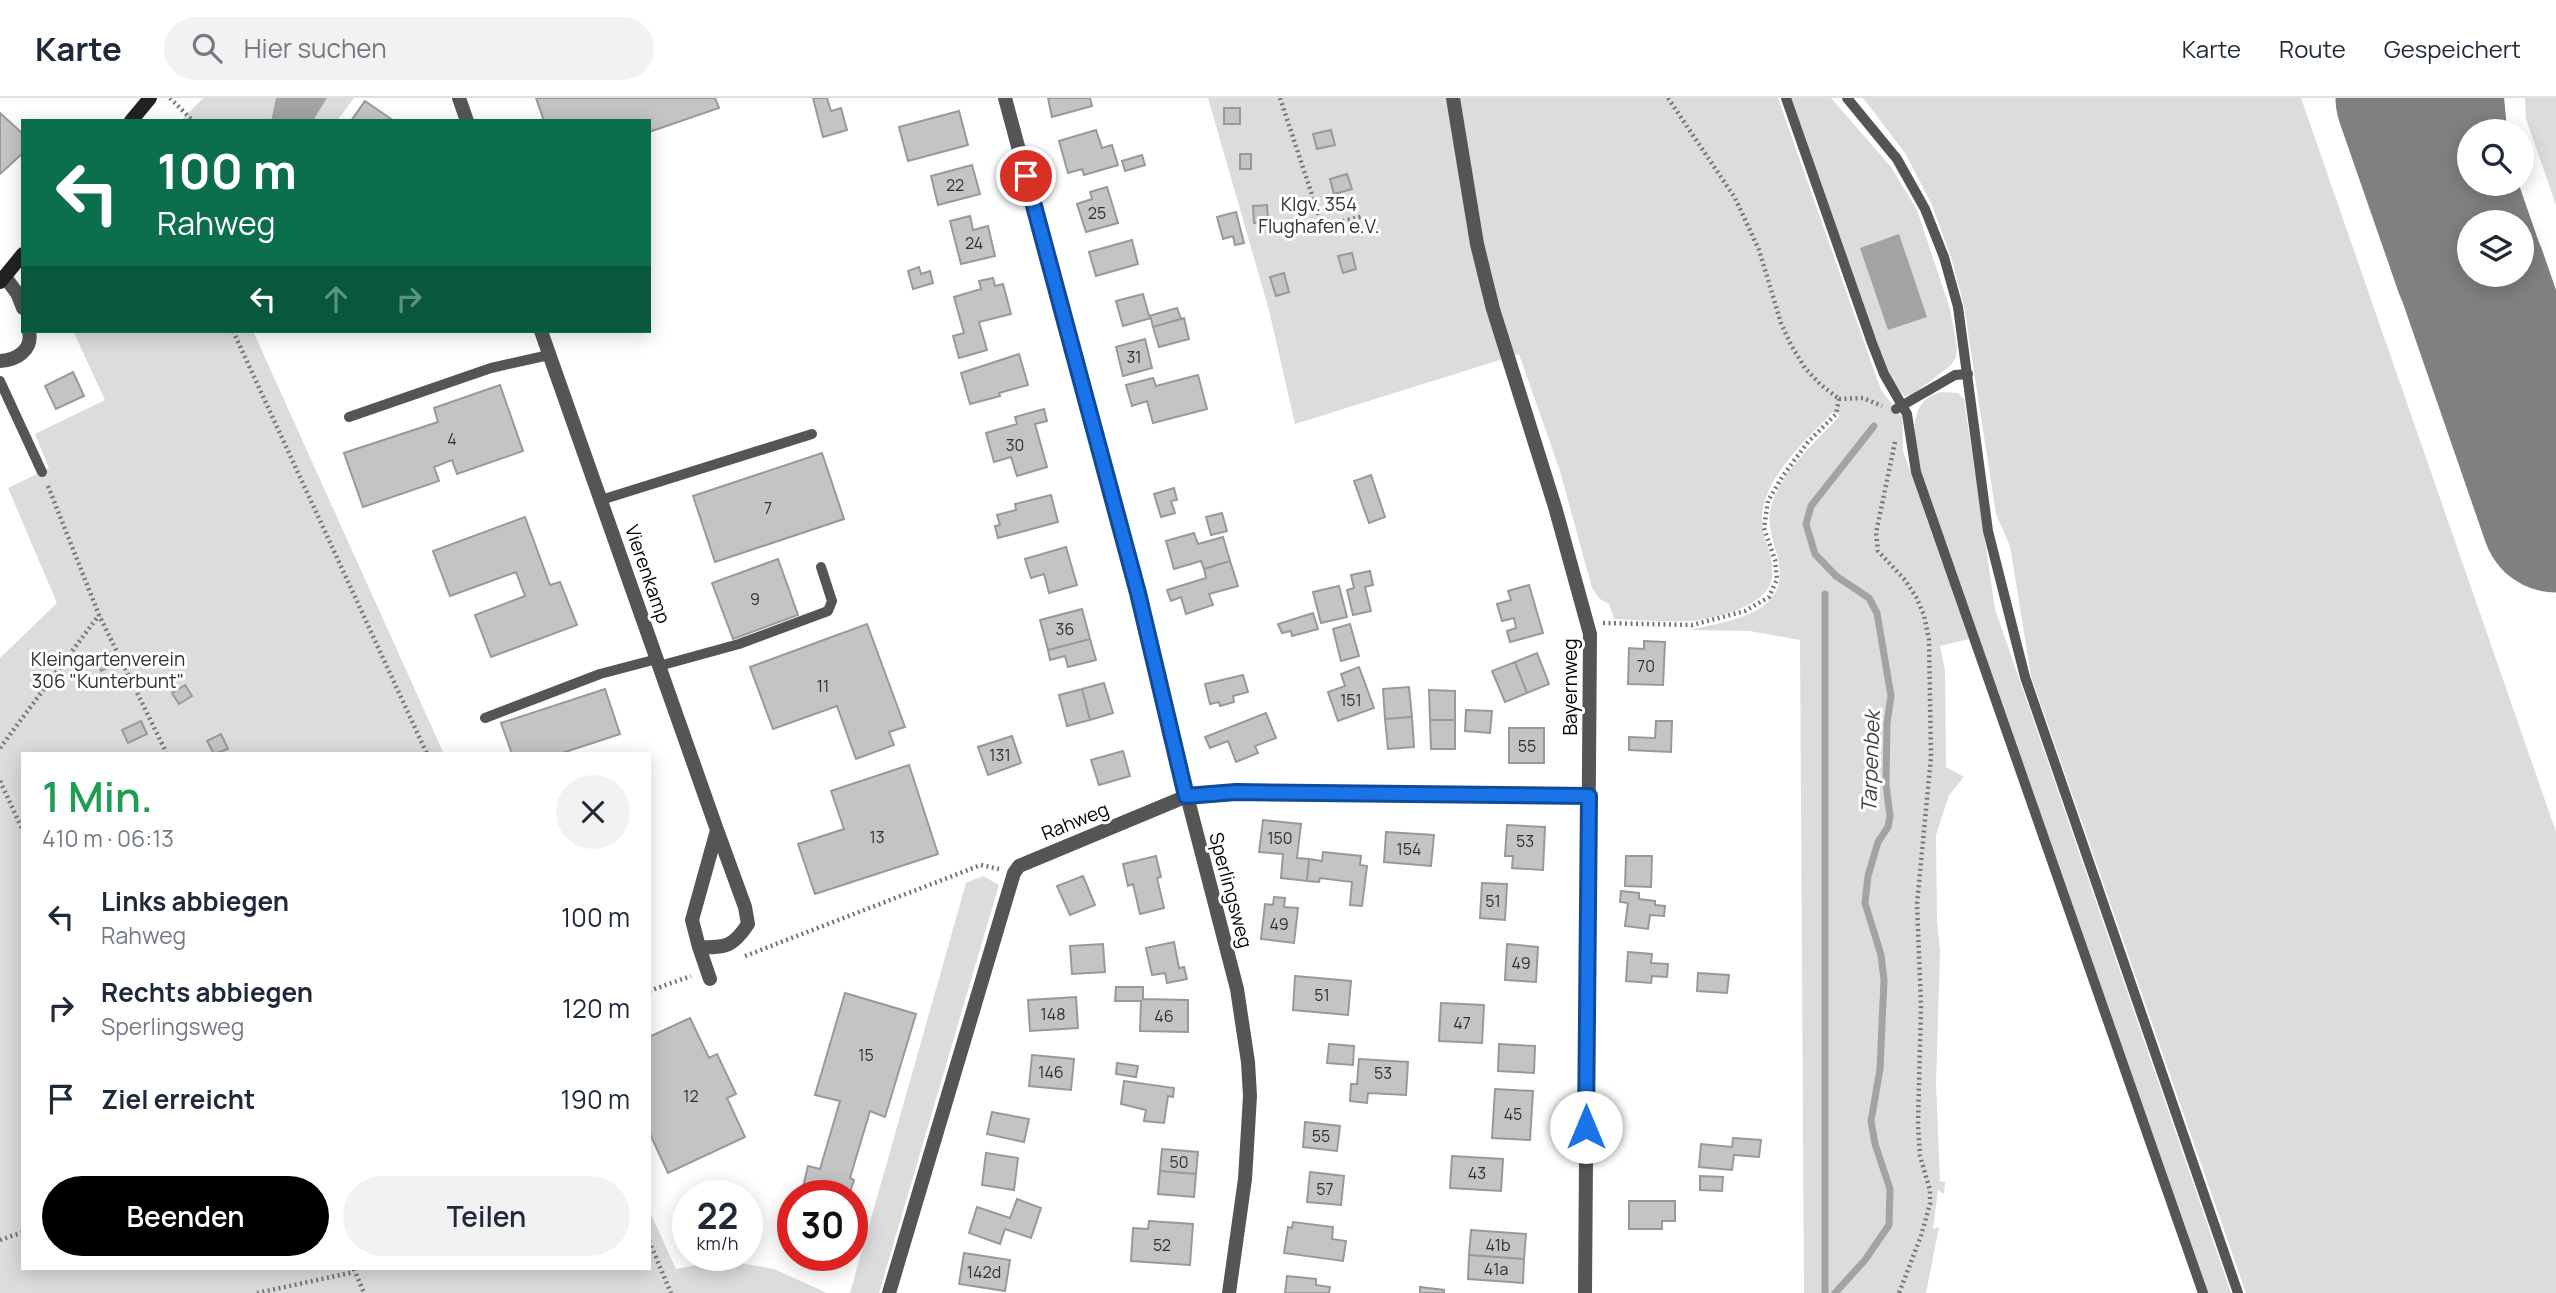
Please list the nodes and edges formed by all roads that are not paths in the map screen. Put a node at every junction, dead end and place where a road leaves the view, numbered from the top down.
1 (150, 98) edge
2 (459, 98) edge
3 (1005, 98) edge
4 (1453, 98) edge
5 (1786, 98) edge
6 (1847, 98) edge
7 (133, 119) edge
8 (466, 119) edge
9 (21, 256) edge
10 (3, 279) edge
11 (21, 303) edge
12 (29, 333) edge
13 (542, 333) edge
14 (549, 355) junction
15 (0, 361) edge
16 (1968, 374) junction
17 (0, 381) edge
18 (1896, 409) junction
19 (349, 417) dead end
20 (812, 433) dead end
21 (42, 472) road end
22 (601, 500) junction
23 (821, 567) dead end
24 (658, 662) junction
25 (485, 718) dead end
26 (1186, 796) junction
27 (1589, 796) junction
28 (717, 831) junction
29 (699, 947) junction
30 (709, 975) road end
31 (889, 1293) edge
32 (1229, 1293) edge
33 (1585, 1293) edge
34 (2203, 1293) edge
35 (2238, 1293) edge

1 - 7 main road
2 - 8 street
3 - 26 street, Sperlingsweg
4 - 27 street, Bayernweg
5 - 18 lane
6 - 16 lane
9 - 10 main road
10 - 11 street
12 - 15 street
13 - 14 street, Vierenkamp
14 - 19 lane
14 - 22 street, Vierenkamp
16 - 18 lane
16 - 35 lane
17 - 21 lane
18 - 34 lane
20 - 22 lane
22 - 24 street, Vierenkamp
23 - 24 lane
24 - 25 lane
24 - 28 street, Vierenkamp
26 - 27 street, Rahweg
26 - 31 street, Rahweg
26 - 32 street, Sperlingsweg
27 - 33 street, Bayernweg
28 - 29 street
28 - 29 street, Vierenkamp
29 - 30 street

